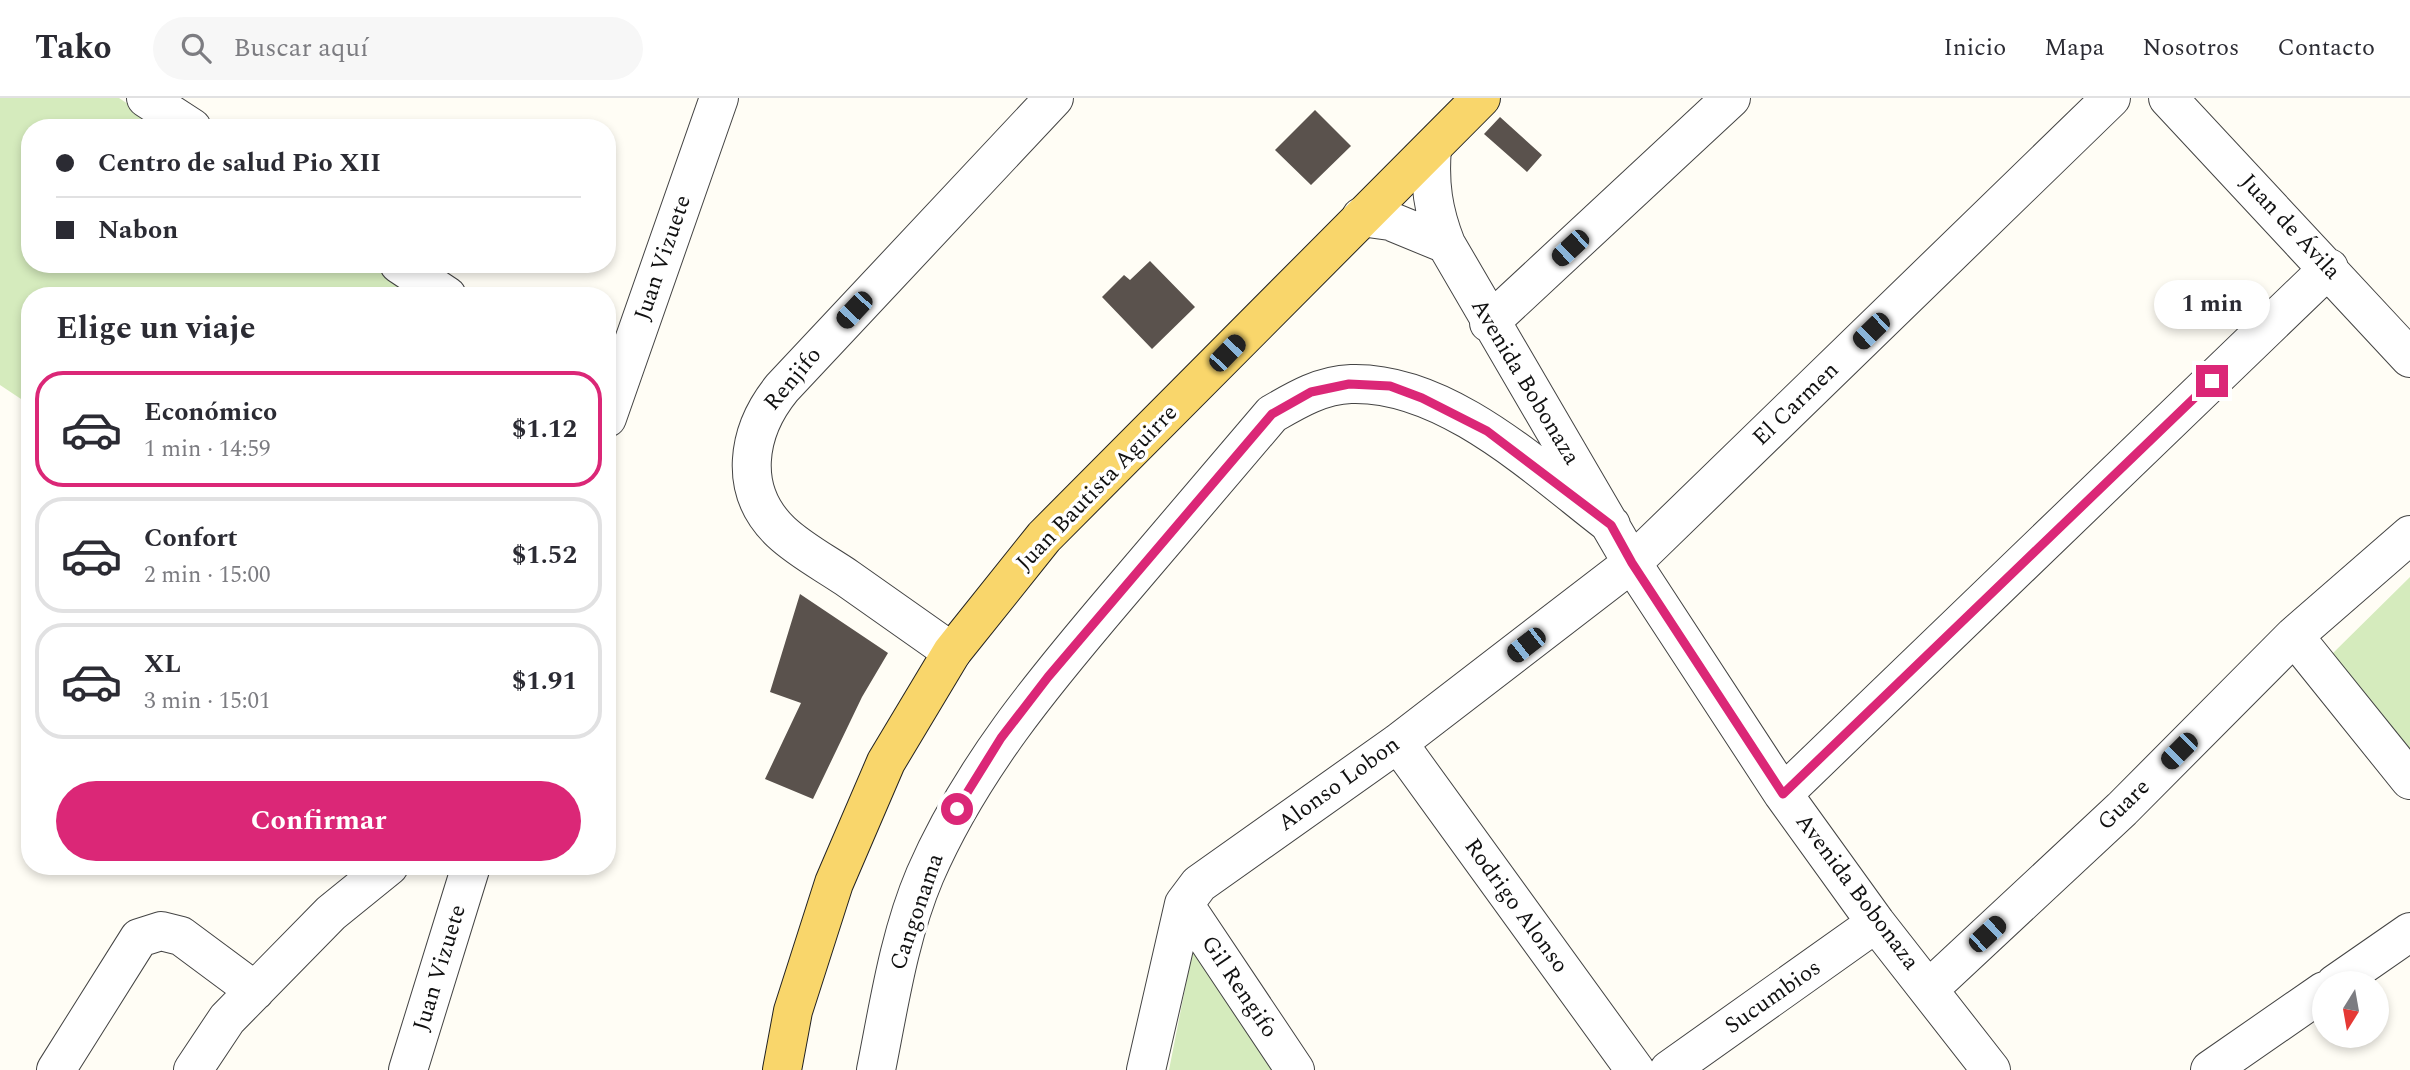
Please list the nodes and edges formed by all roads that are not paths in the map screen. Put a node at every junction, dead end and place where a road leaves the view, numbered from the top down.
1 (146, 98) edge
2 (719, 98) edge
3 (1054, 98) edge
4 (1481, 98) edge
5 (1731, 98) edge
6 (2111, 98) edge
7 (2168, 98) edge
8 (178, 119) edge
9 (1432, 148) junction
10 (1361, 217) junction
11 (1446, 244) junction
12 (2329, 268) junction
13 (412, 273) edge
14 (434, 287) edge
15 (1489, 323) junction
16 (2410, 358) edge
17 (616, 388) edge
18 (1611, 525) junction
19 (2410, 534) edge
20 (1632, 563) junction
21 (2294, 636) junction
22 (952, 652) junction
23 (1398, 743) junction
24 (2410, 780) edge
25 (1783, 794) junction
26 (378, 875) edge
27 (468, 875) edge
28 (1184, 904) junction
29 (1877, 923) junction
30 (2410, 932) edge
31 (2354, 971) edge
32 (1930, 988) junction
33 (255, 991) junction
34 (2312, 999) edge
35 (56, 1070) edge
36 (193, 1070) edge
37 (408, 1070) edge
38 (782, 1070) edge
39 (876, 1070) edge
40 (1146, 1070) edge
41 (1294, 1070) edge
42 (1635, 1070) edge
43 (1669, 1070) edge
44 (1991, 1070) edge
45 (2210, 1070) edge

1 - 8 street
2 - 17 street, Juan Vizuete
3 - 22 street, Renjifo
4 - 9 main road, Juan Bautista Aguirre
5 - 15 street
6 - 20 street, El Carmen
7 - 12 street, Juan de Ávila
9 - 10 main road, Juan Bautista Aguirre
9 - 11 street, Avenida Bobonaza
10 - 11 street
10 - 22 main road, Juan Bautista Aguirre
11 - 15 street, Avenida Bobonaza
12 - 16 street, Juan de Ávila
12 - 25 street
13 - 14 street
15 - 18 street, Avenida Bobonaza
18 - 20 street, Avenida Bobonaza
18 - 39 street, Cangonama
19 - 21 street, Guare
20 - 23 street, Alonso Lobon
20 - 25 street, Avenida Bobonaza
21 - 24 street
21 - 32 street, Guare
22 - 38 main road, Juan Bautista Aguirre
23 - 28 street, Alonso Lobon
23 - 42 street, Rodrigo Alonso
25 - 29 street, Avenida Bobonaza
26 - 33 street
27 - 37 street, Juan Vizuete
28 - 40 street, Alonso Lobon
28 - 41 street, Gil Rengifo
29 - 32 street, Avenida Bobonaza
29 - 43 street, Sucumbios
30 - 31 street
32 - 44 street, Avenida Bobonaza
33 - 35 street
33 - 36 street
34 - 45 street

